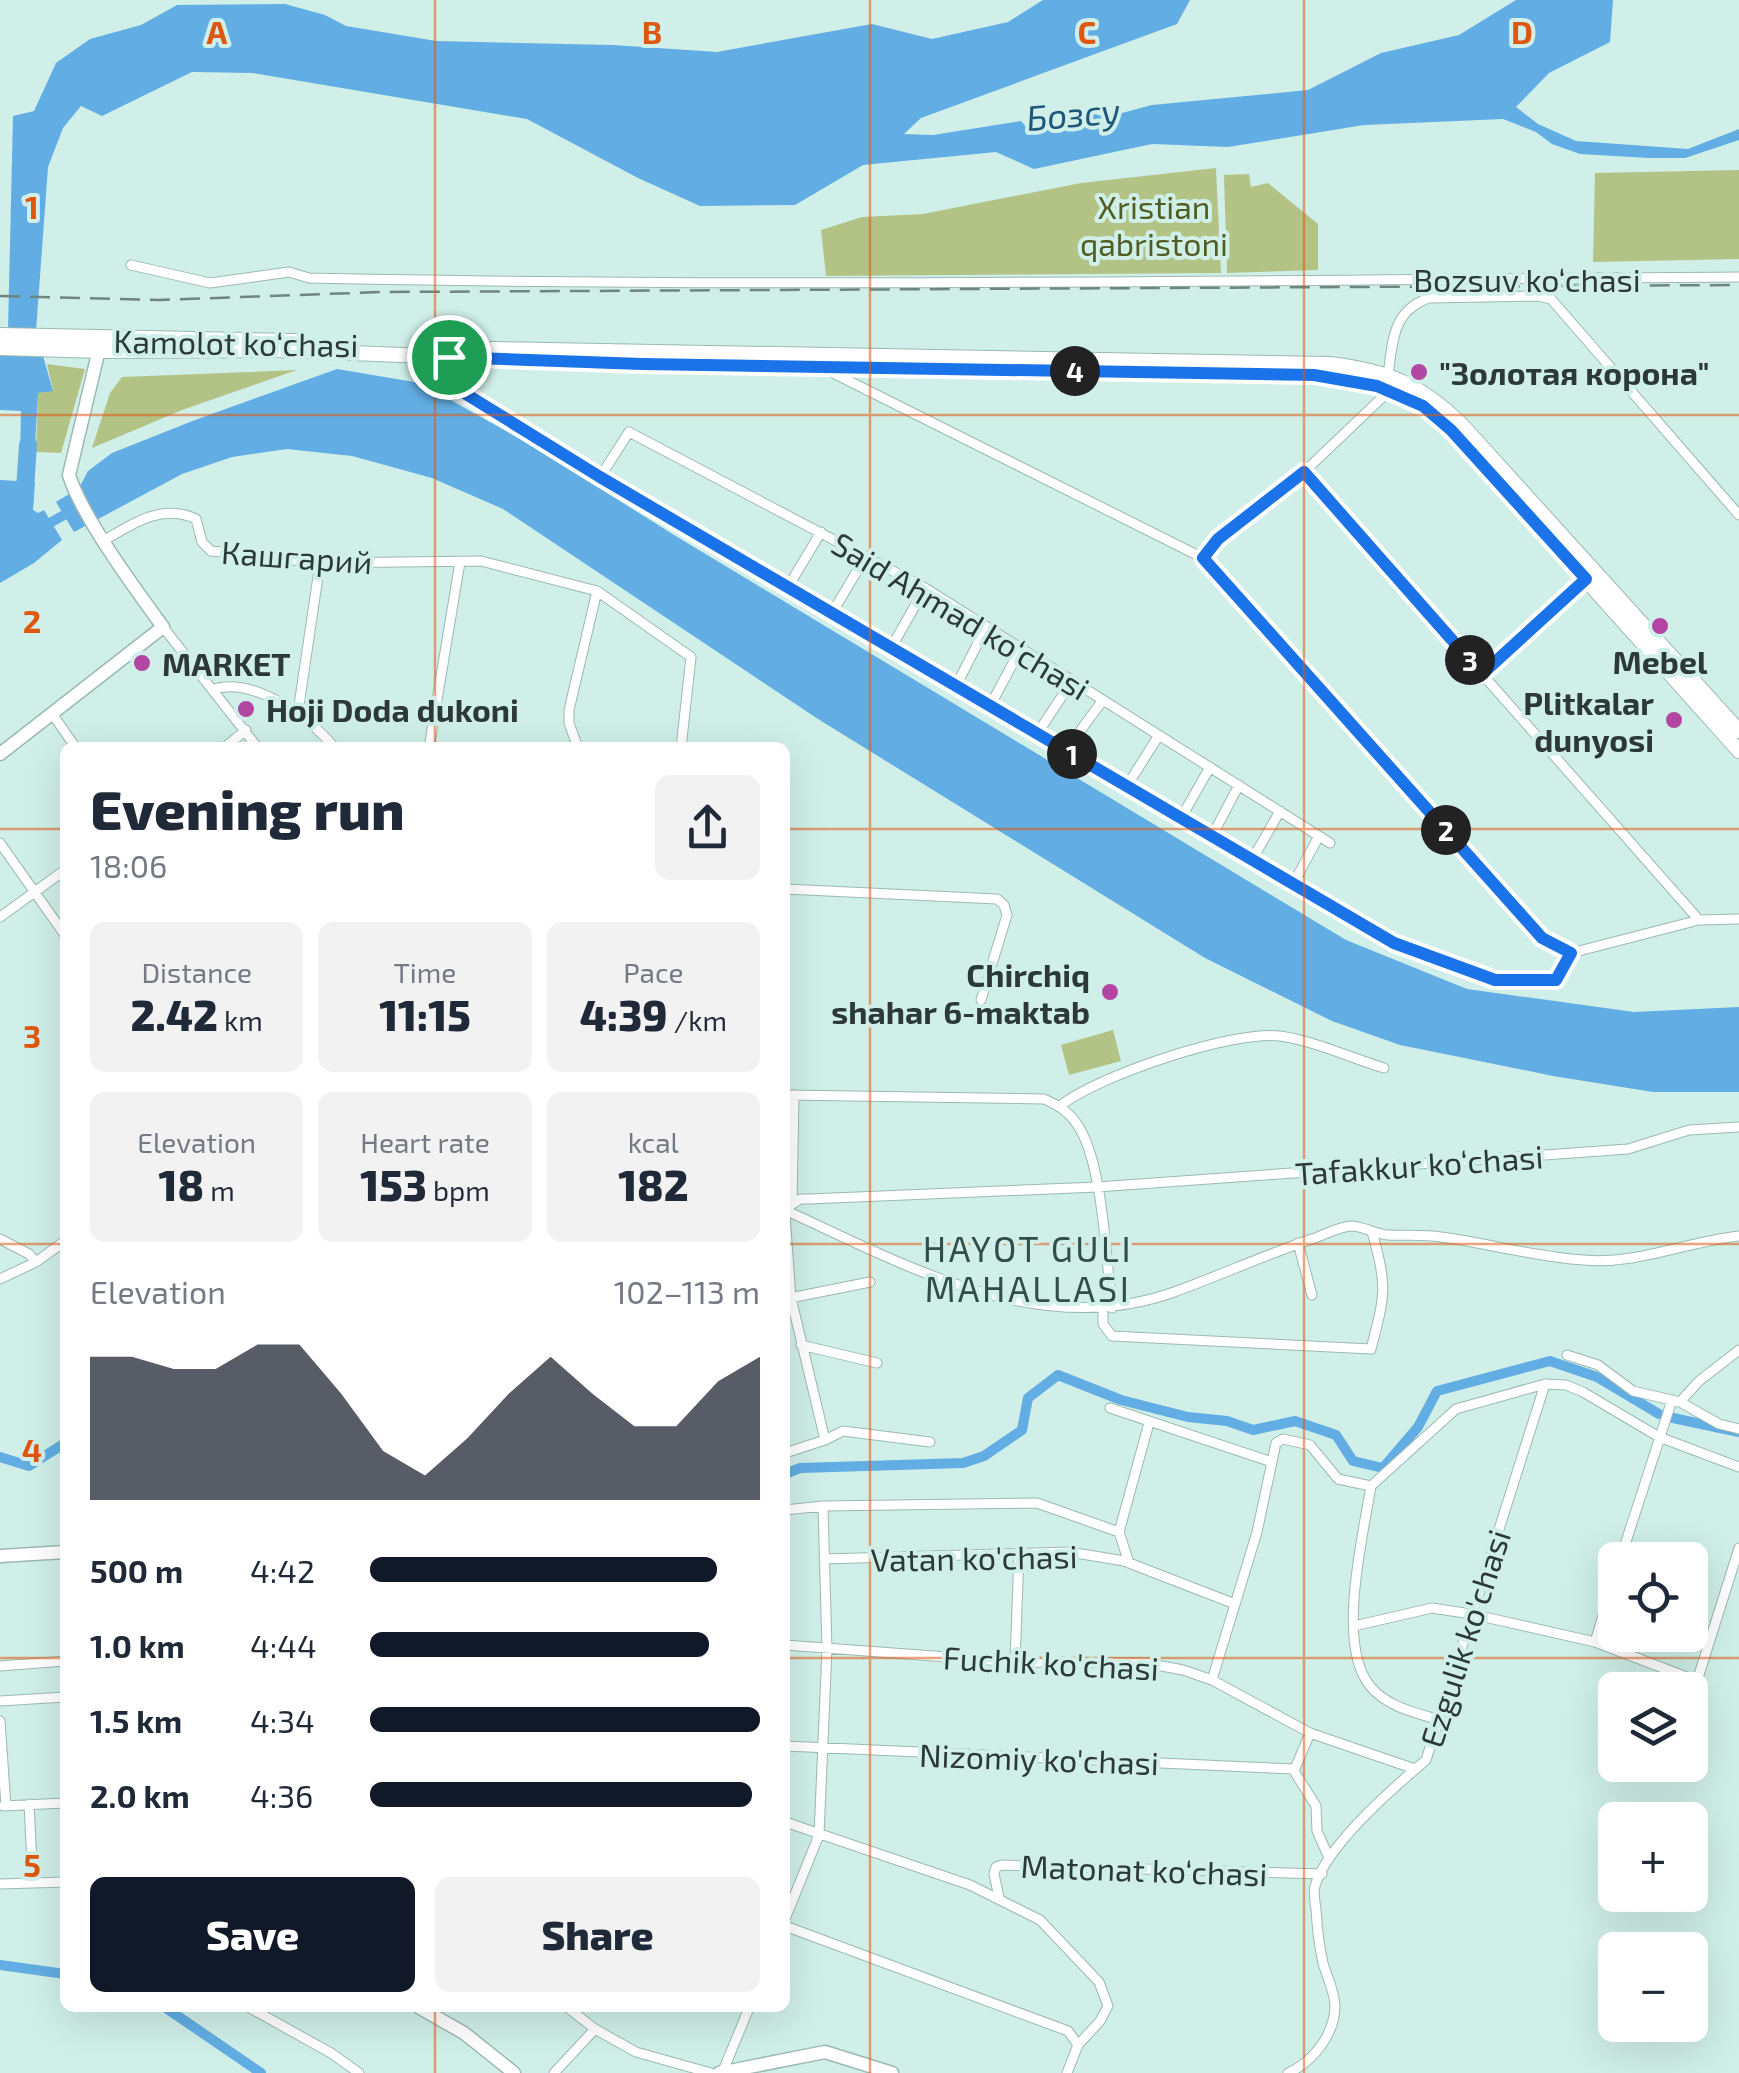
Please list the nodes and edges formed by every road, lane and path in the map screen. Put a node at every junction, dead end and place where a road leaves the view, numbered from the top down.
1 (130, 265) dead end
2 (1739, 278) edge
3 (0, 335) edge
4 (80, 344) junction
5 (101, 345) junction
6 (0, 348) edge
7 (449, 352) junction
8 (832, 368) junction
9 (1389, 383) junction
10 (1304, 472) junction
11 (600, 477) junction
12 (1739, 515) edge
13 (821, 532) junction
14 (105, 540) junction
15 (866, 556) junction
16 (1203, 558) junction
17 (320, 562) junction
18 (460, 562) junction
19 (1586, 579) junction
20 (788, 587) junction
21 (925, 588) junction
22 (598, 590) junction
23 (832, 613) junction
24 (986, 626) junction
25 (163, 628) junction
26 (891, 648) junction
27 (1021, 648) junction
28 (1664, 657) junction
29 (1482, 674) junction
30 (1072, 680) junction
31 (956, 686) junction
32 (214, 689) junction
33 (1103, 700) junction
34 (990, 706) junction
35 (298, 712) junction
36 (52, 715) junction
37 (246, 730) junction
38 (1739, 731) edge
39 (1038, 734) junction
40 (1159, 735) junction
41 (72, 742) edge
42 (231, 742) edge
43 (254, 742) edge
44 (329, 742) edge
45 (431, 742) edge
46 (576, 742) edge
47 (682, 742) edge
48 (1066, 750) junction
49 (1739, 751) edge
50 (0, 754) edge
51 (1210, 767) junction
52 (1239, 785) junction
53 (1127, 786) junction
54 (1280, 811) junction
55 (1180, 818) junction
56 (1212, 836) junction
57 (1320, 836) junction
58 (0, 842) edge
59 (1330, 842) dead end
60 (1252, 860) junction
61 (60, 874) edge
62 (1293, 884) junction
63 (790, 889) edge
64 (35, 893) junction
65 (0, 917) edge
66 (1739, 918) edge
67 (1699, 920) junction
68 (60, 928) edge
69 (1571, 953) junction
70 (982, 1000) dead end
71 (1384, 1068) dead end
72 (790, 1095) edge
73 (1060, 1106) junction
74 (1739, 1127) edge
75 (1097, 1187) junction
76 (790, 1208) edge
77 (790, 1210) edge
78 (1372, 1232) junction
79 (1739, 1236) edge
80 (0, 1240) edge
81 (1298, 1243) junction
82 (60, 1245) edge
83 (36, 1262) junction
84 (0, 1279) edge
85 (870, 1282) dead end
86 (1312, 1295) dead end
87 (790, 1299) edge
88 (790, 1306) edge
89 (1108, 1309) junction
90 (801, 1345) junction
91 (1739, 1350) edge
92 (1568, 1355) dead end
93 (878, 1363) dead end
94 (1545, 1384) junction
95 (1676, 1401) junction
96 (1110, 1408) dead end
97 (1149, 1423) junction
98 (1739, 1428) edge
99 (1658, 1437) junction
100 (825, 1440) junction
101 (930, 1442) dead end
102 (790, 1451) edge
103 (1272, 1462) junction
104 (1739, 1467) edge
105 (1371, 1486) junction
106 (823, 1506) junction
107 (790, 1509) edge
108 (1119, 1532) junction
109 (1626, 1542) edge
110 (1739, 1548) edge
111 (60, 1552) edge
112 (1020, 1552) junction
113 (0, 1556) edge
114 (824, 1559) junction
115 (1129, 1563) junction
116 (1235, 1604) junction
117 (1471, 1614) junction
118 (1354, 1626) junction
119 (1598, 1629) edge
120 (1594, 1642) junction
121 (790, 1646) edge
122 (827, 1649) junction
123 (60, 1662) edge
124 (1015, 1662) junction
125 (0, 1666) edge
126 (1212, 1680) junction
127 (60, 1696) edge
128 (0, 1701) edge
129 (1440, 1720) junction
130 (0, 1721) edge
131 (1310, 1733) junction
132 (790, 1746) edge
133 (824, 1749) junction
134 (1294, 1769) junction
135 (1416, 1769) junction
136 (60, 1803) edge
137 (28, 1804) junction
138 (3, 1806) edge
139 (790, 1824) edge
140 (819, 1834) junction
141 (1329, 1858) junction
142 (1322, 1874) junction
143 (60, 1882) edge
144 (34, 1883) junction
145 (0, 1884) edge
146 (998, 1897) junction
147 (790, 1910) edge
148 (790, 1925) edge
149 (257, 2012) edge
150 (427, 2012) edge
151 (574, 2012) edge
152 (747, 2012) edge
153 (596, 2028) junction
154 (1078, 2045) junction
155 (875, 2070) edge
156 (718, 2072) edge
157 (359, 2073) edge
158 (514, 2073) edge
159 (554, 2073) edge
160 (892, 2073) edge
161 (1067, 2073) edge
162 (1288, 2073) edge

1 - 2 street, Bozsuv ko‘chasi
3 - 4 main road
4 - 5 main road, Kamolot ko‘chasi
4 - 6 main road
5 - 7 main road, Kamolot ko‘chasi
5 - 14 street
7 - 8 main road
7 - 9 main road, Kamolot ko‘chasi
7 - 11 street, Said Ahmad ko‘chasi
8 - 9 main road
8 - 16 street
9 - 10 street
9 - 12 street
9 - 19 main road
9 - 28 main road, Kamolot ko‘chasi
10 - 16 street
10 - 29 street
11 - 13 street, Said Ahmad ko‘chasi
11 - 20 street, Said Ahmad ko‘chasi
13 - 15 street, Said Ahmad ko‘chasi
13 - 20 street
14 - 17 street, Кашгарий
14 - 25 street
15 - 21 street, Said Ahmad ko‘chasi
15 - 23 street
16 - 69 street
17 - 18 street, Кашгарий
17 - 35 street
18 - 22 street, Кашгарий
18 - 45 street
19 - 28 main road
19 - 29 street
20 - 23 street, Said Ahmad ko‘chasi
21 - 24 street, Said Ahmad ko‘chasi
21 - 26 street
22 - 46 street
22 - 47 street, Кашгарий
23 - 26 street, Said Ahmad ko‘chasi
24 - 27 street, Said Ahmad ko‘chasi
24 - 31 street
25 - 32 street
25 - 36 street
26 - 31 street, Said Ahmad ko‘chasi
27 - 30 street, Said Ahmad ko‘chasi
27 - 34 street
28 - 38 main road, Kamolot ko‘chasi
28 - 49 main road
29 - 67 street
30 - 33 street, Said Ahmad ko‘chasi
30 - 39 street
31 - 34 street, Said Ahmad ko‘chasi
32 - 35 street
32 - 37 street
33 - 40 street, Said Ahmad ko‘chasi
33 - 48 street
34 - 39 street, Said Ahmad ko‘chasi
35 - 44 street
36 - 41 street
36 - 50 street
37 - 42 street
37 - 43 street
39 - 48 street, Said Ahmad ko‘chasi
40 - 51 street, Said Ahmad ko‘chasi
40 - 53 street
48 - 53 street, Said Ahmad ko‘chasi
51 - 52 street, Said Ahmad ko‘chasi
51 - 55 street
52 - 54 street, Said Ahmad ko‘chasi
52 - 56 street
53 - 55 street, Said Ahmad ko‘chasi
54 - 57 street, Said Ahmad ko‘chasi
54 - 60 street
55 - 56 street, Said Ahmad ko‘chasi
56 - 60 street, Said Ahmad ko‘chasi
57 - 59 street, Said Ahmad ko‘chasi
57 - 62 street
58 - 64 street
60 - 62 street, Said Ahmad ko‘chasi
61 - 64 street
62 - 69 street, Said Ahmad ko‘chasi
63 - 70 street
64 - 65 street
64 - 68 street
66 - 67 street, Said Ahmad ko‘chasi
67 - 69 street, Said Ahmad ko‘chasi
71 - 73 street
72 - 73 street
73 - 75 street
74 - 75 street, Tafakkur ko‘chasi
75 - 76 street, Tafakkur ko‘chasi
75 - 89 street
77 - 89 street
78 - 79 street
78 - 81 street
78 - 89 street
80 - 83 street
81 - 86 street
81 - 89 street
82 - 83 street
83 - 84 street
85 - 87 street
88 - 90 street
90 - 93 street
90 - 100 street
91 - 95 street
92 - 95 street
94 - 99 street
94 - 105 street
94 - 117 street, Ezgulik ko'chasi
95 - 98 street
95 - 99 street
96 - 97 street
97 - 103 street
97 - 108 street
99 - 104 street
99 - 109 street
100 - 101 street
100 - 102 street
103 - 105 street
103 - 116 street
105 - 118 street
106 - 107 street, Vatan ko'chasi
106 - 108 street, Vatan ko'chasi
106 - 114 street
108 - 115 street
110 - 120 street
111 - 113 street
112 - 114 street, Vatan ko'chasi
112 - 115 street, Vatan ko'chasi
112 - 124 street
114 - 122 street
115 - 116 street, Vatan ko'chasi
116 - 126 street
117 - 118 street
117 - 120 street
117 - 129 street, Ezgulik ko'chasi
118 - 129 street
119 - 120 street
121 - 122 street, Fuchik ko'chasi
122 - 124 street, Fuchik ko'chasi
122 - 133 street
123 - 125 street
124 - 126 street, Fuchik ko'chasi
126 - 131 street, Fuchik ko'chasi
127 - 128 street
129 - 135 street, Ezgulik ko'chasi
130 - 138 street
131 - 134 street
131 - 135 street, Fuchik ko'chasi
132 - 133 street, Nizomiy ko'chasi
133 - 134 street, Nizomiy ko'chasi
133 - 140 street
134 - 141 street
135 - 141 street, Ezgulik ko'chasi
136 - 137 street
137 - 138 street
137 - 144 street
139 - 140 street
140 - 146 street
140 - 147 street
141 - 142 street, Ezgulik ko'chasi
142 - 146 street, Matonat ko‘chasi
142 - 162 street, Ezgulik ko'chasi
143 - 144 street
144 - 145 street
146 - 154 street
148 - 154 street
149 - 157 street
150 - 158 street
151 - 153 street
152 - 156 street
153 - 156 street
153 - 159 street
154 - 161 street
155 - 156 street
155 - 160 street

